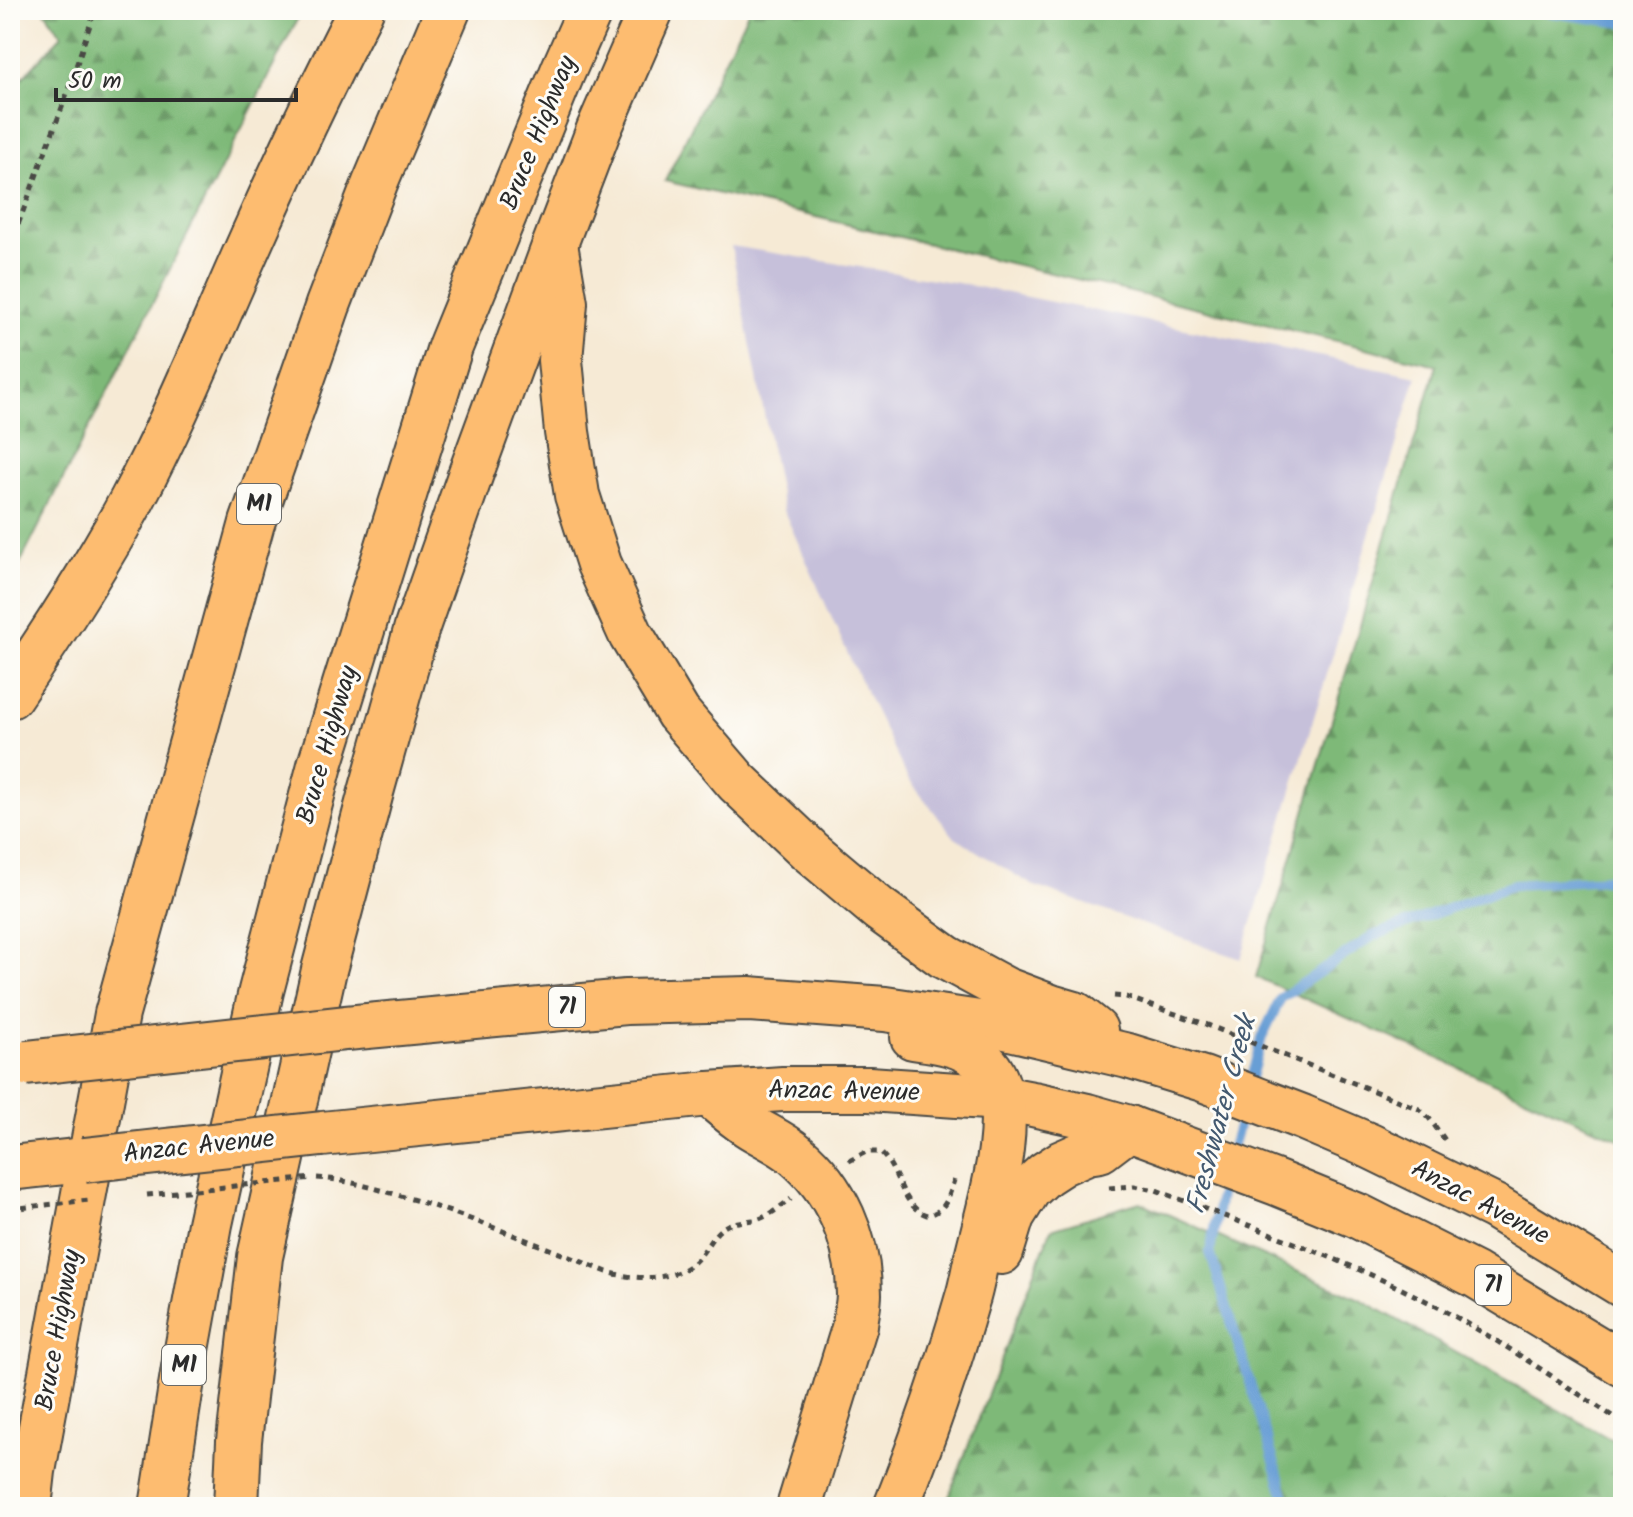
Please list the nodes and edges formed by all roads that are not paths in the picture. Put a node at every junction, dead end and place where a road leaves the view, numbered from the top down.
1 (361, 10) edge
2 (448, 10) edge
3 (590, 10) edge
4 (651, 10) edge
5 (555, 244) junction
6 (10, 696) edge
7 (885, 1009) junction
8 (1128, 1056) junction
9 (18, 1064) edge
10 (709, 1094) junction
11 (1001, 1098) junction
12 (1129, 1128) junction
13 (10, 1168) edge
14 (1623, 1285) edge
15 (968, 1297) junction
16 (1623, 1364) edge
17 (29, 1507) edge
18 (162, 1507) edge
19 (236, 1507) edge
20 (799, 1507) edge
21 (896, 1507) edge

1 - 6 highway
2 - 17 highway, Bruce Highway / M1
3 - 18 highway, Bruce Highway / M1
4 - 5 highway
5 - 8 highway
5 - 19 highway
7 - 8 highway, Anzac Avenue / 71
7 - 9 highway, Anzac Avenue / 71, bridge
7 - 11 highway
8 - 14 highway, Anzac Avenue / 71
10 - 11 highway, Anzac Avenue / 71
10 - 13 highway, Anzac Avenue / 71, bridge
10 - 20 highway
11 - 12 highway, Anzac Avenue / 71
11 - 15 highway
12 - 15 highway
12 - 16 highway, Anzac Avenue / 71
15 - 21 highway

